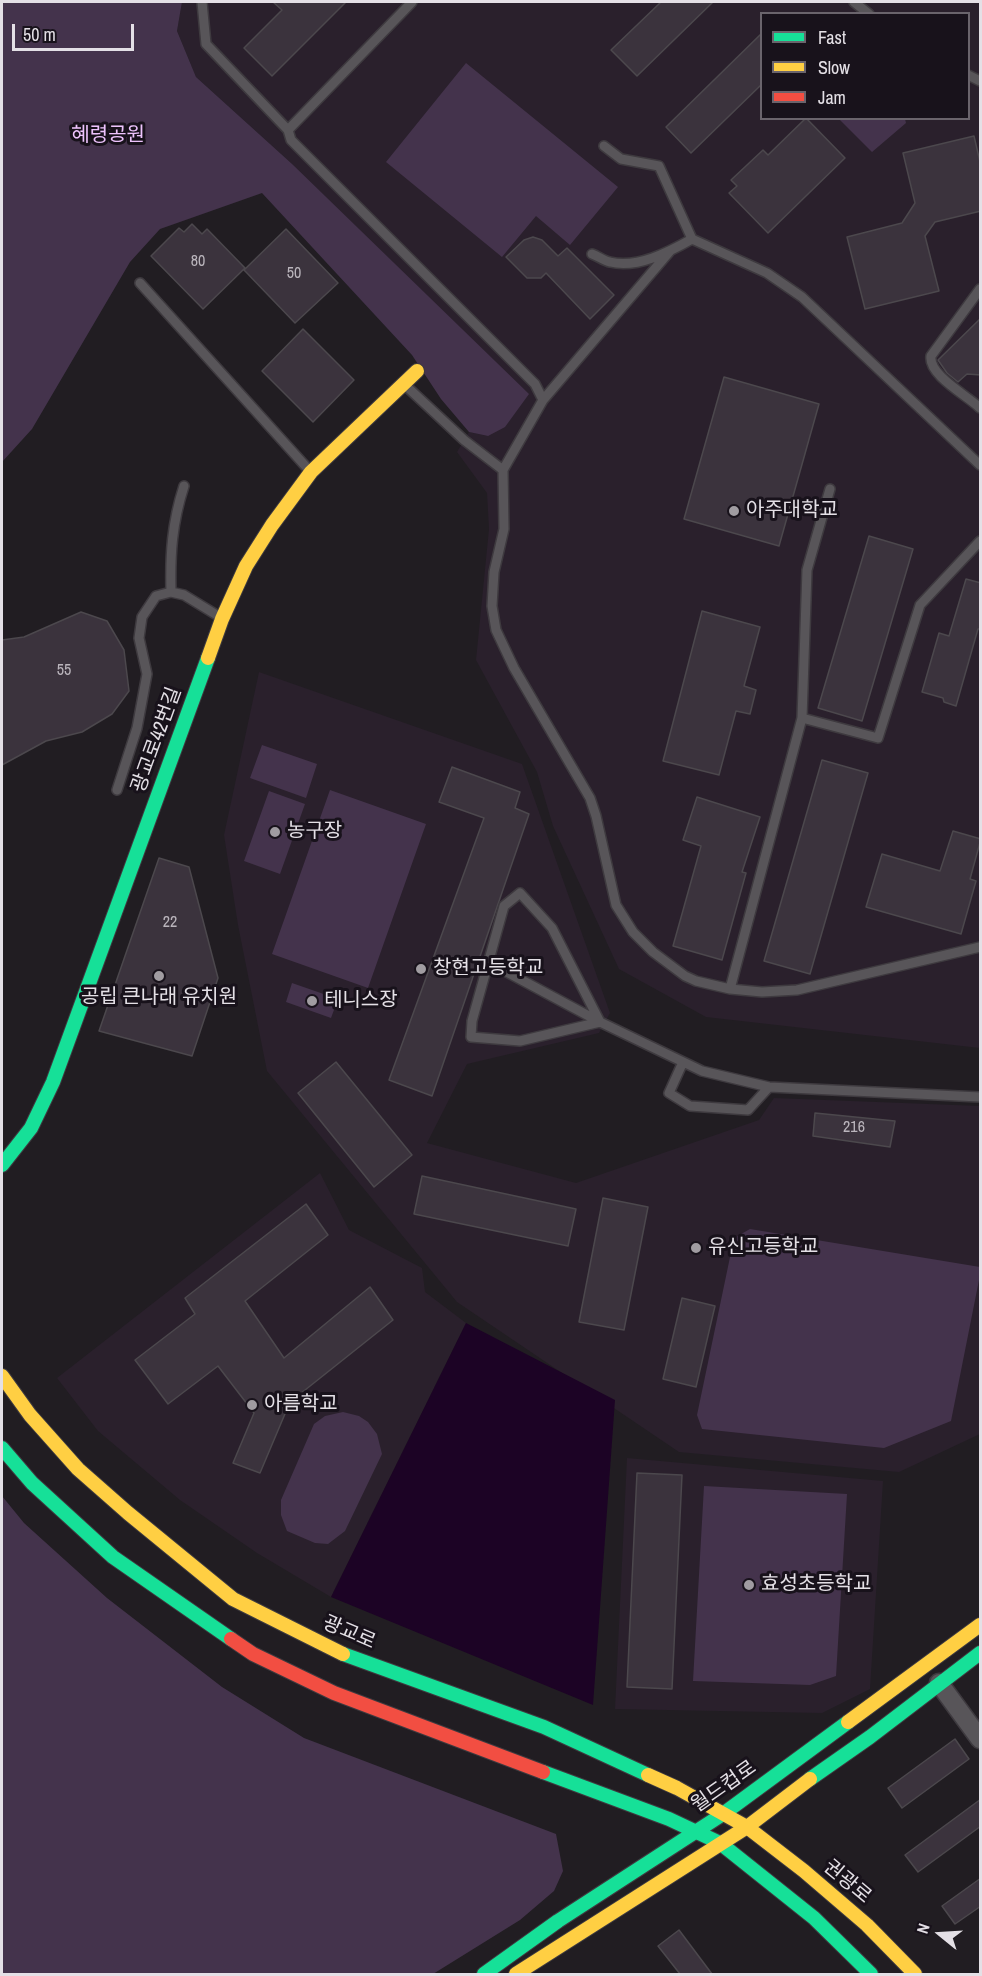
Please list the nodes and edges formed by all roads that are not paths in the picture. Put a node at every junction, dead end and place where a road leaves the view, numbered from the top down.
1 (202, 2) edge
2 (412, 2) edge
3 (854, 2) edge
4 (866, 12) edge
5 (288, 130) junction
6 (604, 146) dead end
7 (692, 239) junction
8 (670, 251) junction
9 (592, 254) dead end
10 (140, 283) dead end
11 (981, 289) edge
12 (417, 370) dead end
13 (404, 383) junction
14 (543, 400) junction
15 (981, 408) edge
16 (981, 465) edge
17 (503, 470) junction
18 (311, 471) junction
19 (184, 486) dead end
20 (830, 489) dead end
21 (981, 541) edge
22 (171, 592) junction
23 (222, 619) junction
24 (802, 718) junction
25 (117, 790) dead end
26 (981, 947) edge
27 (488, 962) junction
28 (730, 989) junction
29 (600, 1022) junction
30 (683, 1062) junction
31 (769, 1087) junction
32 (981, 1097) edge
33 (2, 1164) edge
34 (2, 1376) edge
35 (2, 1448) edge
36 (981, 1625) edge
37 (981, 1653) edge
38 (939, 1683) junction
39 (981, 1739) edge
40 (723, 1814) junction
41 (747, 1827) junction
42 (693, 1832) junction
43 (720, 1843) junction
44 (484, 1974) edge
45 (516, 1974) edge
46 (871, 1974) edge
47 (915, 1974) edge

1 - 5 lane
2 - 5 lane
3 - 4 lane
5 - 14 lane
6 - 7 lane
7 - 8 lane
7 - 16 lane
8 - 9 lane
8 - 14 lane
10 - 18 lane
11 - 15 lane
12 - 13 street, 광교로42번길
13 - 17 lane
13 - 18 street, 광교로42번길
14 - 17 lane
17 - 28 lane
18 - 23 street, 광교로42번길
19 - 22 lane
20 - 24 lane
21 - 24 lane
22 - 23 lane
22 - 25 lane
23 - 33 street, 광교로42번길
24 - 28 lane
26 - 28 lane
27 - 29 lane
27 - 29 lane
27 - 29 lane
29 - 30 lane
30 - 31 lane
30 - 31 lane
31 - 32 lane
34 - 40 street, 광교로
35 - 42 street
36 - 40 street, 월드컵로
37 - 38 street
38 - 39 street
38 - 41 street
40 - 41 street, 광교로
40 - 42 street, 월드컵로
41 - 43 street
41 - 47 street, 권광로
42 - 43 street
42 - 44 street, 월드컵로
43 - 45 street
43 - 46 street

